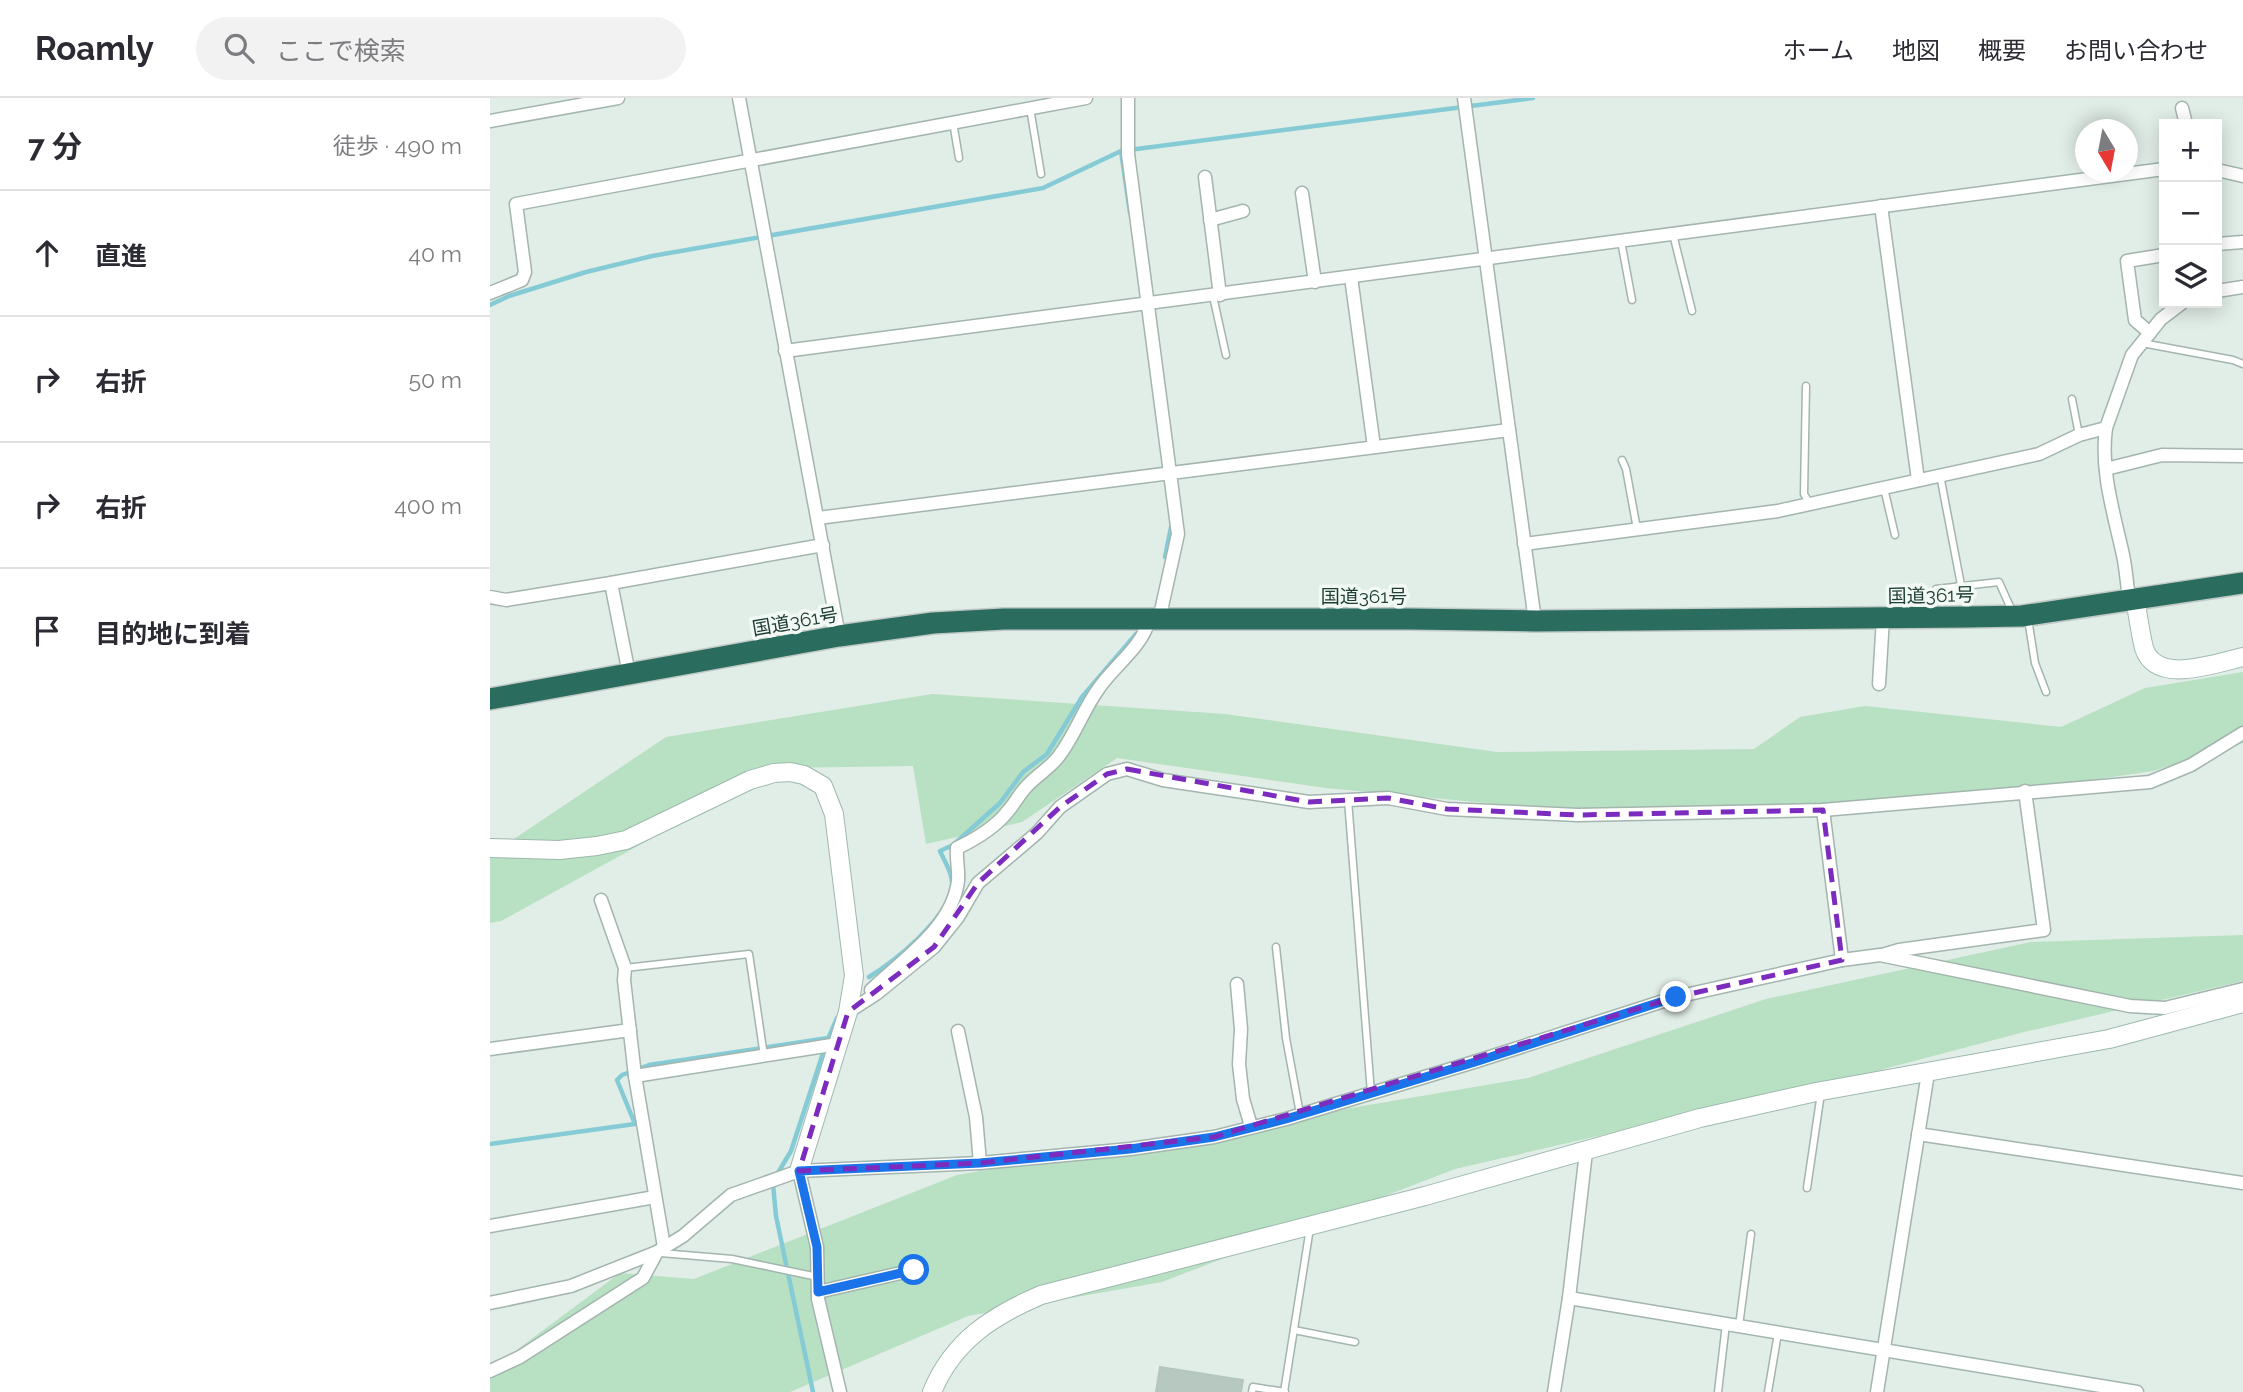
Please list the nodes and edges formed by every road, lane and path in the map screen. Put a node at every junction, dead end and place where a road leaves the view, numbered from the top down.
1 (618, 98) edge
2 (739, 98) edge
3 (1086, 98) edge
4 (1128, 98) edge
5 (1465, 104) edge
6 (1030, 108) junction
7 (2182, 108) dead end
8 (2185, 119) edge
9 (490, 121) edge
10 (953, 122) junction
11 (959, 158) dead end
12 (751, 159) junction
13 (2159, 170) edge
14 (2222, 171) edge
15 (1041, 174) dead end
16 (2243, 176) edge
17 (1205, 177) dead end
18 (1302, 193) dead end
19 (1881, 206) junction
20 (1243, 211) dead end
21 (1210, 220) junction
22 (1672, 234) junction
23 (1621, 241) junction
24 (2243, 242) edge
25 (2222, 244) edge
26 (2159, 256) edge
27 (1486, 259) junction
28 (1351, 277) junction
29 (1315, 282) junction
30 (2243, 287) edge
31 (2222, 290) edge
32 (490, 293) edge
33 (1216, 295) junction
34 (1632, 300) dead end
35 (1144, 304) junction
36 (2175, 308) edge
37 (1692, 311) dead end
38 (2146, 338) junction
39 (785, 351) junction
40 (1226, 355) dead end
41 (2243, 364) edge
42 (1806, 386) dead end
43 (2072, 399) dead end
44 (2106, 428) junction
45 (1509, 430) junction
46 (2079, 435) junction
47 (1374, 447) junction
48 (2243, 456) edge
49 (1622, 460) dead end
50 (2106, 469) junction
51 (1167, 474) junction
52 (1940, 475) junction
53 (1918, 480) junction
54 (1884, 488) junction
55 (1810, 504) junction
56 (818, 519) junction
57 (1637, 529) junction
58 (1895, 535) dead end
59 (1524, 544) junction
60 (823, 545) junction
61 (611, 583) junction
62 (2243, 583) edge
63 (1961, 585) junction
64 (1936, 589) dead end
65 (490, 597) edge
66 (2132, 599) junction
67 (2021, 615) junction
68 (1883, 618) junction
69 (1154, 620) junction
70 (1535, 621) junction
71 (839, 636) junction
72 (2243, 657) edge
73 (629, 674) junction
74 (1879, 684) dead end
75 (2046, 692) dead end
76 (490, 699) edge
77 (2243, 733) edge
78 (2025, 791) junction
79 (1348, 800) junction
80 (1824, 810) junction
81 (490, 848) edge
82 (601, 900) dead end
83 (1276, 947) dead end
84 (1880, 955) junction
85 (1842, 960) junction
86 (625, 968) junction
87 (1237, 984) dead end
88 (2243, 989) edge
89 (2243, 1003) edge
90 (848, 1012) junction
91 (630, 1030) junction
92 (958, 1031) dead end
93 (838, 1044) junction
94 (490, 1049) edge
95 (764, 1056) junction
96 (1928, 1073) junction
97 (635, 1076) junction
98 (1821, 1091) junction
99 (1371, 1094) junction
100 (1300, 1114) junction
101 (1251, 1126) junction
102 (1918, 1134) junction
103 (1586, 1152) junction
104 (980, 1163) junction
105 (799, 1171) junction
106 (2243, 1183) edge
107 (1807, 1188) dead end
108 (655, 1197) junction
109 (1311, 1224) junction
110 (490, 1226) edge
111 (1751, 1234) dead end
112 (661, 1250) junction
113 (914, 1270) dead end
114 (818, 1277) junction
115 (818, 1292) junction
116 (1569, 1298) junction
117 (490, 1303) edge
118 (1733, 1325) junction
119 (1294, 1330) junction
120 (1778, 1332) junction
121 (1355, 1342) dead end
122 (1884, 1350) junction
123 (490, 1371) edge
124 (840, 1392) edge
125 (932, 1392) edge
126 (1252, 1392) edge
127 (1284, 1392) edge
128 (1555, 1392) edge
129 (1718, 1392) edge
130 (1768, 1392) edge
131 (1877, 1392) edge
132 (2137, 1392) edge

1 - 9 street
2 - 12 street
3 - 6 street
4 - 35 street
5 - 27 street
6 - 10 street
6 - 15 lane
7 - 8 street
10 - 11 lane
10 - 12 street
12 - 32 street
12 - 39 street
13 - 19 street
14 - 16 street
17 - 21 street
18 - 29 street
19 - 22 street
19 - 53 street
20 - 21 street
21 - 33 street
22 - 23 street
22 - 37 lane
23 - 27 street
23 - 34 lane
24 - 25 street
26 - 38 street
27 - 28 street
27 - 45 street
28 - 29 street
28 - 47 street
29 - 33 street
30 - 31 street
33 - 35 street
33 - 40 lane
35 - 39 street
35 - 51 street
36 - 38 street
38 - 41 lane
38 - 44 street
39 - 56 street
42 - 55 lane
43 - 46 lane
44 - 46 street
44 - 50 street
45 - 47 street
45 - 59 street
46 - 52 street
47 - 51 street
48 - 50 street
49 - 57 lane
50 - 66 street
51 - 56 street
51 - 69 street
52 - 53 street
52 - 63 lane
53 - 54 street
54 - 55 street
54 - 58 lane
55 - 57 street
56 - 60 street
57 - 59 street
59 - 70 street
60 - 61 street
60 - 71 street
61 - 65 street
61 - 73 street
62 - 66 highway, 国道361号
63 - 64 lane
63 - 67 lane
66 - 67 highway, 国道361号
66 - 72 street
67 - 68 highway, 国道361号
67 - 75 lane
68 - 70 highway, 国道361号
68 - 74 street
69 - 70 highway, 国道361号
69 - 71 highway, 国道361号
69 - 90 street
71 - 73 highway, 国道361号
73 - 76 highway, 国道361号
77 - 78 street
78 - 80 street
78 - 84 street
79 - 80 street
79 - 90 street
79 - 99 lane
80 - 85 street
81 - 90 street
82 - 86 street
83 - 100 lane
84 - 85 street
84 - 88 street
85 - 99 street
86 - 91 street
86 - 95 lane
87 - 101 street
89 - 96 street
90 - 93 street
91 - 94 street
91 - 97 street
92 - 104 street
93 - 95 street
93 - 105 street
95 - 97 street
96 - 98 street
96 - 102 street
97 - 108 street
98 - 103 street
98 - 107 lane
99 - 100 street
100 - 101 street
101 - 104 street
102 - 106 street
102 - 122 street
103 - 109 street
103 - 116 street
104 - 105 street
105 - 112 street
105 - 114 street
108 - 110 street
108 - 112 street
109 - 119 lane
109 - 125 street
111 - 118 lane
112 - 114 lane
112 - 117 street
112 - 123 street
113 - 115 street
114 - 115 street
115 - 124 street
116 - 118 street
116 - 128 street
118 - 120 street
118 - 129 lane
119 - 121 lane
119 - 127 lane
120 - 122 street
120 - 130 lane
122 - 131 street
122 - 132 street
126 - 127 lane

